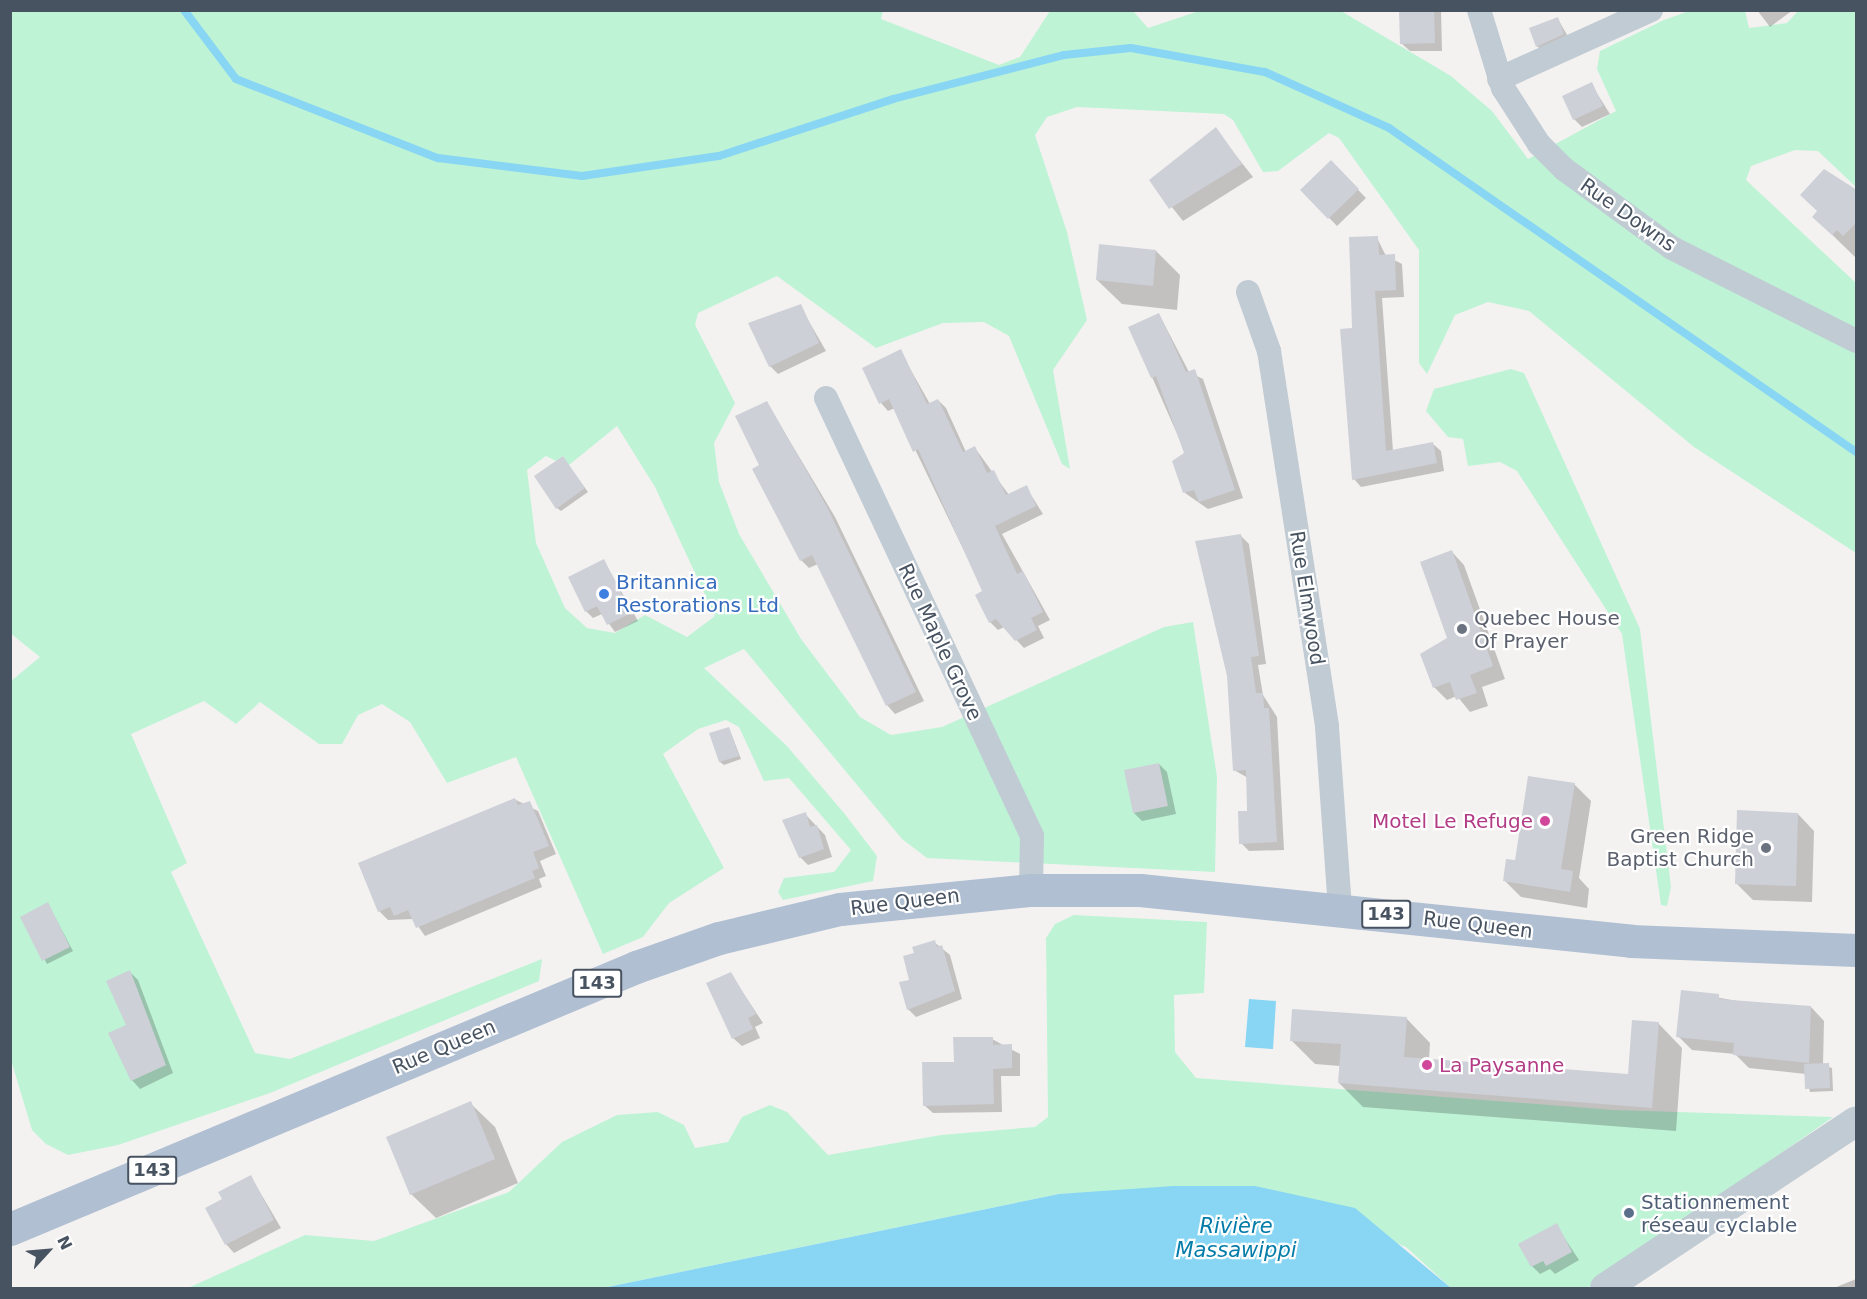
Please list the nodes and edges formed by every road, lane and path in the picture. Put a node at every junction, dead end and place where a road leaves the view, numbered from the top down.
1 (1479, 10) edge
2 (1651, 10) edge
3 (1499, 79) junction
4 (1248, 292) dead end
5 (1857, 341) edge
6 (826, 398) dead end
7 (1031, 890) junction
8 (1340, 908) junction
9 (1857, 950) edge
10 (1857, 1121) edge
11 (10, 1229) edge
12 (1605, 1288) edge

1 - 3 street, Rue Downs
2 - 3 street
3 - 5 street, Rue Downs
4 - 8 street, Rue Elmwood
6 - 7 street, Rue Maple Grove
7 - 8 main road, Rue Queen / 143
7 - 11 main road, Rue Queen / 143
8 - 9 main road, Rue Queen / 143
10 - 12 street

